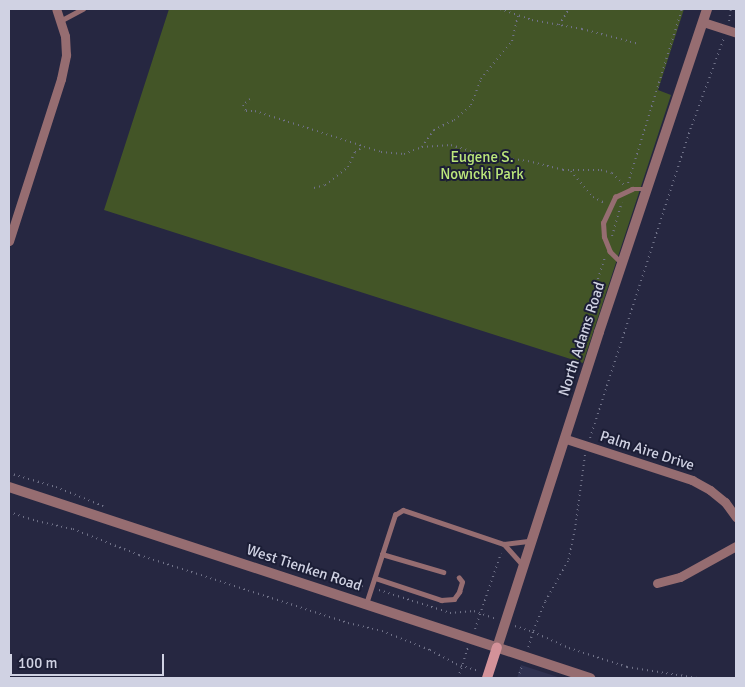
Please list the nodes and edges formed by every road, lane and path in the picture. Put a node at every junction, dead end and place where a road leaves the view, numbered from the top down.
1 (56, 9) edge
2 (82, 9) edge
3 (500, 9) edge
4 (569, 9) edge
5 (707, 9) edge
6 (731, 9) edge
7 (518, 16) junction
8 (60, 21) junction
9 (703, 22) junction
10 (559, 25) junction
11 (727, 30) junction
12 (736, 33) edge
13 (639, 44) dead end
14 (250, 99) dead end
15 (363, 147) junction
16 (422, 147) junction
17 (570, 170) junction
18 (314, 188) dead end
19 (647, 189) junction
20 (627, 192) junction
21 (610, 204) junction
22 (9, 241) edge
23 (622, 264) junction
24 (566, 439) junction
25 (588, 446) junction
26 (9, 472) edge
27 (9, 487) edge
28 (108, 508) dead end
29 (9, 512) edge
30 (736, 517) edge
31 (532, 541) junction
32 (504, 544) junction
33 (736, 546) edge
34 (382, 554) junction
35 (523, 566) junction
36 (443, 572) dead end
37 (375, 578) junction
38 (459, 578) dead end
39 (657, 583) dead end
40 (346, 587) dead end
41 (371, 588) junction
42 (366, 604) junction
43 (480, 614) junction
44 (477, 624) dead end
45 (533, 632) junction
46 (530, 643) dead end
47 (497, 648) junction
48 (465, 656) dead end
49 (461, 666) junction
50 (520, 672) dead end
51 (458, 678) edge
52 (487, 678) edge
53 (519, 678) edge
54 (589, 678) edge
55 (697, 678) edge

1 - 8 street
2 - 8 lane
3 - 7 path
4 - 10 path
5 - 9 street, North Adams Road
6 - 11 path
7 - 10 path
7 - 16 path
8 - 22 street
9 - 11 street
9 - 19 street, North Adams Road
10 - 13 path
11 - 12 street
11 - 25 path
14 - 15 path
15 - 16 path
15 - 18 path
16 - 17 path
17 - 20 path
17 - 21 path
19 - 20 lane
19 - 23 street, North Adams Road
20 - 21 lane
21 - 23 lane
23 - 24 street, North Adams Road
24 - 25 street, Palm Aire Drive
24 - 31 street, North Adams Road
25 - 30 street, Palm Aire Drive
25 - 45 path
26 - 28 path
27 - 42 street, West Tienken Road
29 - 49 path
31 - 32 lane
31 - 35 street, North Adams Road
32 - 34 lane
32 - 35 lane
32 - 43 path
33 - 39 street
34 - 36 lane
34 - 37 lane
35 - 47 street, North Adams Road
37 - 38 lane
37 - 41 lane
40 - 41 path
41 - 42 lane
41 - 43 path
42 - 47 street, West Tienken Road
43 - 44 path
45 - 46 path
45 - 55 path
47 - 52 main road, North Adams Road
47 - 54 street, West Tienken Road
48 - 49 path
49 - 51 path
50 - 53 path

